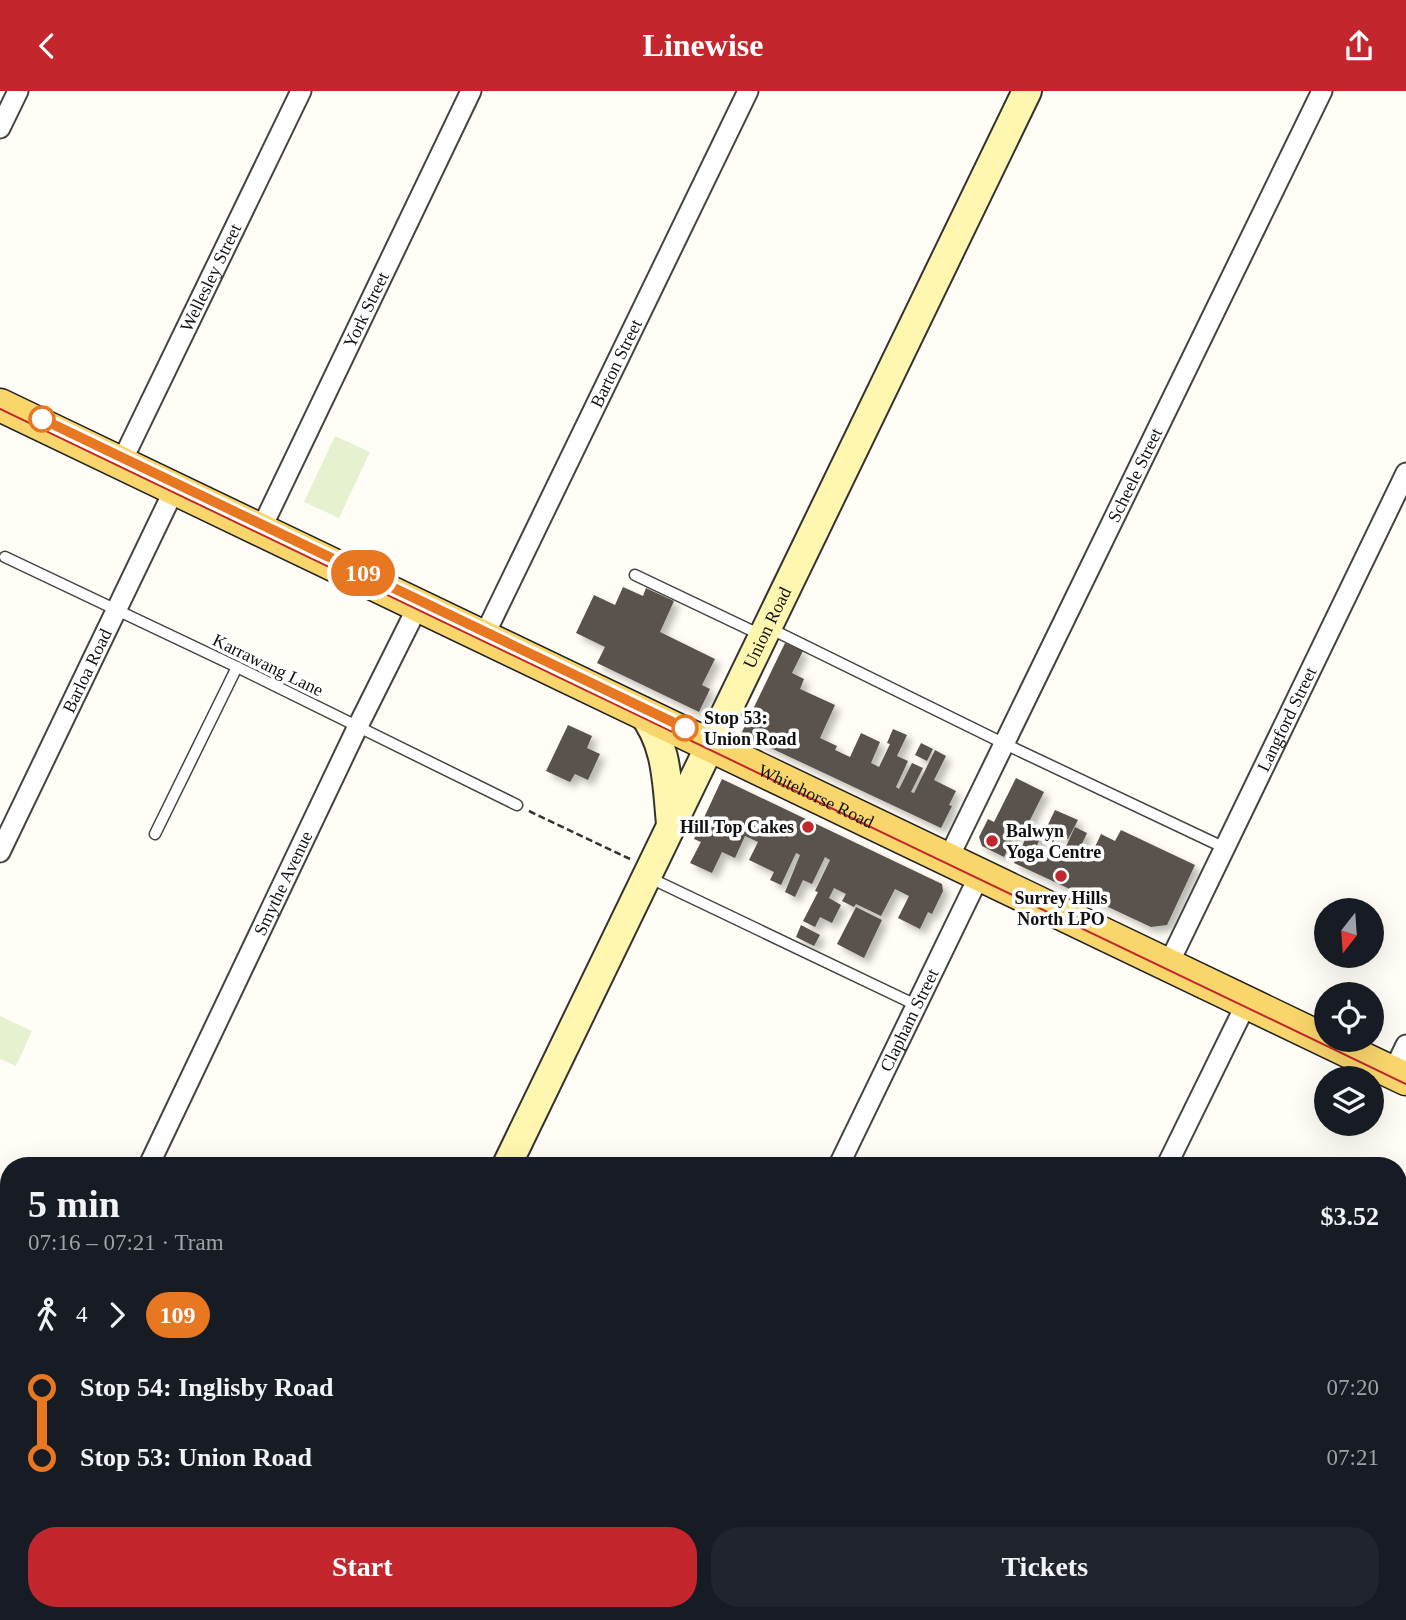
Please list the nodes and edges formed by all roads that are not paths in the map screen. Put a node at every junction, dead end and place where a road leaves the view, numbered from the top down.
1 (18, 91) edge
2 (301, 91) edge
3 (471, 91) edge
4 (748, 91) edge
5 (1027, 91) edge
6 (1322, 91) edge
7 (0, 128) edge
8 (0, 405) edge
9 (121, 463) junction
10 (1406, 473) edge
11 (175, 488) junction
12 (261, 529) junction
13 (5, 557) dead end
14 (635, 575) dead end
15 (419, 604) junction
16 (116, 610) junction
17 (764, 631) junction
18 (484, 636) junction
19 (237, 667) junction
20 (641, 711) junction
21 (358, 726) junction
22 (709, 744) junction
23 (1004, 744) junction
24 (516, 805) road end
25 (671, 824) junction
26 (156, 834) dead end
27 (1225, 848) junction
28 (0, 852) edge
29 (948, 859) junction
30 (648, 872) junction
31 (980, 874) junction
32 (1168, 964) junction
33 (1247, 1002) junction
34 (916, 1005) junction
35 (1402, 1065) edge
36 (153, 1157) edge
37 (511, 1157) edge
38 (843, 1157) edge
39 (1171, 1157) edge

1 - 7 street
2 - 9 street, Wellesley Street
3 - 12 street, York Street
4 - 18 street, Barton Street
5 - 17 main road, Union Road
6 - 23 street, Scheele Street
8 - 9 main road, Whitehorse Road
9 - 11 main road, Whitehorse Road
10 - 27 street, Langford Street
11 - 12 main road, Whitehorse Road
11 - 16 street, Barloa Road
12 - 15 main road, Whitehorse Road
13 - 16 lane, Karrawang Lane
14 - 17 lane
15 - 18 main road, Whitehorse Road
15 - 21 street, Smythe Avenue
16 - 19 lane, Karrawang Lane
16 - 28 street, Barloa Road
17 - 22 main road, Union Road
17 - 23 lane
18 - 20 main road, Whitehorse Road
19 - 21 lane, Karrawang Lane
19 - 26 lane
20 - 22 main road, Whitehorse Road
20 - 25 main road
21 - 24 lane, Karrawang Lane
21 - 36 street, Smythe Avenue
22 - 25 main road, Union Road
22 - 29 main road, Whitehorse Road
23 - 27 lane
23 - 29 street, Scheele Street
25 - 30 main road, Union Road
27 - 32 street, Langford Street
29 - 31 main road, Whitehorse Road
30 - 34 lane
30 - 37 main road, Union Road
31 - 32 main road, Whitehorse Road
31 - 34 street, Clapham Street
32 - 33 main road, Whitehorse Road
33 - 35 main road, Whitehorse Road
33 - 39 street
34 - 38 street, Clapham Street

